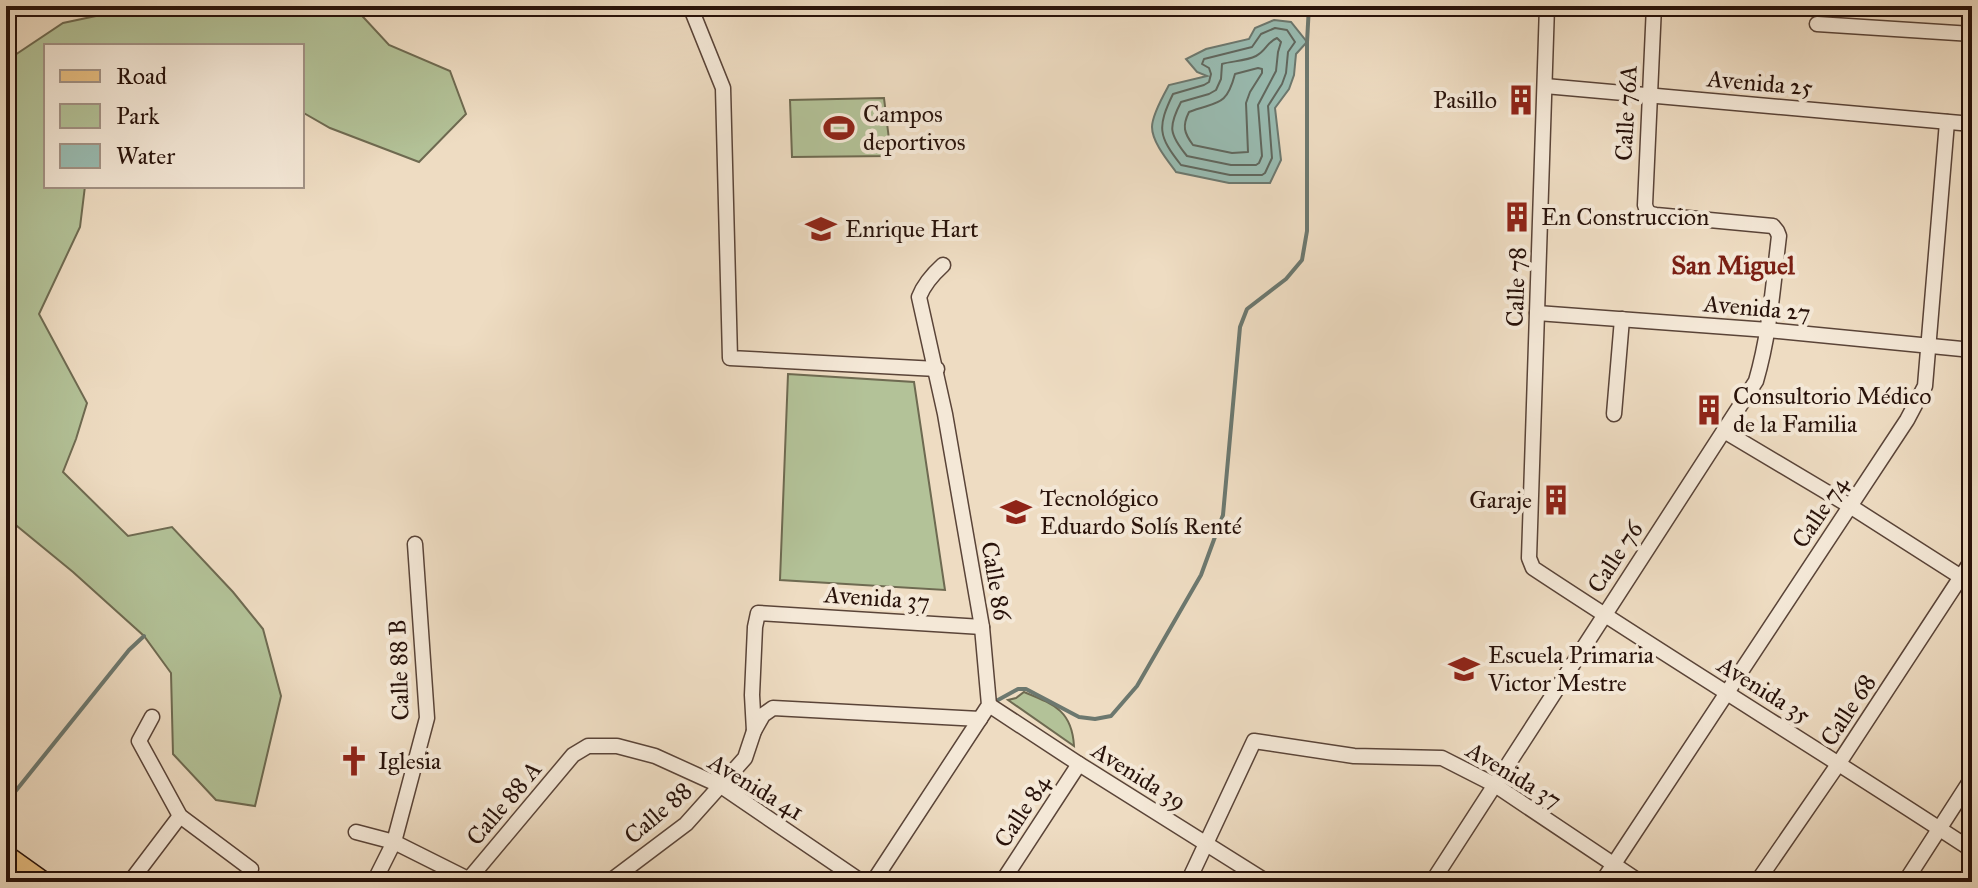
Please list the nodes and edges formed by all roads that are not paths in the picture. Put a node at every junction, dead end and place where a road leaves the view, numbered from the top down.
1 (690, 6) edge
2 (1547, 6) edge
3 (1654, 6) edge
4 (1728, 6) edge
5 (1735, 6) edge
6 (1817, 24) dead end
7 (1972, 34) edge
8 (1545, 86) junction
9 (1649, 95) junction
10 (1947, 122) junction
11 (1972, 124) edge
12 (1779, 236) joint
13 (943, 265) dead end
14 (1537, 313) junction
15 (1622, 319) junction
16 (1768, 330) junction
17 (1929, 345) junction
18 (1972, 350) edge
19 (937, 369) junction
20 (1614, 414) dead end
21 (1724, 431) junction
22 (1850, 506) junction
23 (415, 544) dead end
24 (1972, 560) edge
25 (1533, 568) joint
26 (1967, 580) edge
27 (769, 612) joint
28 (1603, 615) junction
29 (982, 627) junction
30 (1726, 693) junction
31 (989, 705) junction
32 (152, 717) dead end
33 (980, 719) junction
34 (754, 731) junction
35 (573, 755) joint
36 (1839, 763) junction
37 (1079, 764) junction
38 (1972, 778) edge
39 (1495, 785) junction
40 (721, 786) junction
41 (180, 816) junction
42 (1940, 829) junction
43 (356, 832) dead end
44 (394, 842) junction
45 (1207, 843) junction
46 (1972, 850) edge
47 (6, 857) edge
48 (1613, 865) junction
49 (251, 869) dead end
50 (472, 881) edge
51 (41, 882) edge
52 (130, 882) edge
53 (374, 882) edge
54 (609, 882) edge
55 (862, 882) edge
56 (873, 882) edge
57 (1002, 882) edge
58 (1188, 882) edge
59 (1267, 882) edge
60 (1432, 882) edge
61 (1602, 882) edge
62 (1640, 882) edge
63 (1757, 882) edge
64 (1905, 882) edge

1 - 19 street
2 - 8 street, Calle 78
3 - 9 street, Calle 76A
4 - 5 street
6 - 7 street
8 - 9 street, Avenida 25
8 - 14 street, Calle 78
9 - 10 street, Avenida 25
9 - 12 street, Calle 76A
10 - 11 street, Avenida 25
10 - 17 street, Calle 74
12 - 16 street, Calle 76
13 - 19 street, Calle 86
14 - 15 street, Avenida 27
14 - 25 street, Calle 78
15 - 16 street, Avenida 27
15 - 20 street
16 - 17 street, Avenida 27
16 - 21 street, Calle 76
17 - 18 street, Avenida 27
17 - 22 street, Calle 74
19 - 29 street, Calle 86
21 - 22 street
21 - 28 street, Calle 76
22 - 26 street
22 - 30 street, Calle 74
23 - 44 street, Calle 88 B
24 - 26 street, Calle 68
25 - 28 street, Avenida 35
26 - 36 street, Calle 68
27 - 29 street, Avenida 37
27 - 34 street, Calle 88
28 - 30 street, Avenida 35
28 - 39 street, Calle 76
29 - 31 street, Calle 86
30 - 36 street, Avenida 35
30 - 48 street, Calle 74
31 - 33 street
31 - 37 street, Avenida 39
32 - 41 street
33 - 34 street, Calle 88
33 - 56 street
34 - 40 street, Calle 88
35 - 40 street, Avenida 41
35 - 50 street, Calle 88 A
36 - 42 street, Avenida 35
36 - 63 street, Calle 68
37 - 45 street, Avenida 39
37 - 57 street, Calle 84
38 - 42 street
39 - 45 street, Avenida 37
39 - 48 street, Avenida 37
39 - 60 street, Calle 76
40 - 54 street, Calle 88
40 - 55 street, Avenida 41
41 - 49 street
41 - 52 street
42 - 46 street, Avenida 35
42 - 64 street
43 - 44 street
44 - 50 street
44 - 53 street, Calle 88 B
45 - 58 street
45 - 59 street, Avenida 39
47 - 51 main road
48 - 61 street, Calle 74
48 - 62 street, Avenida 37

